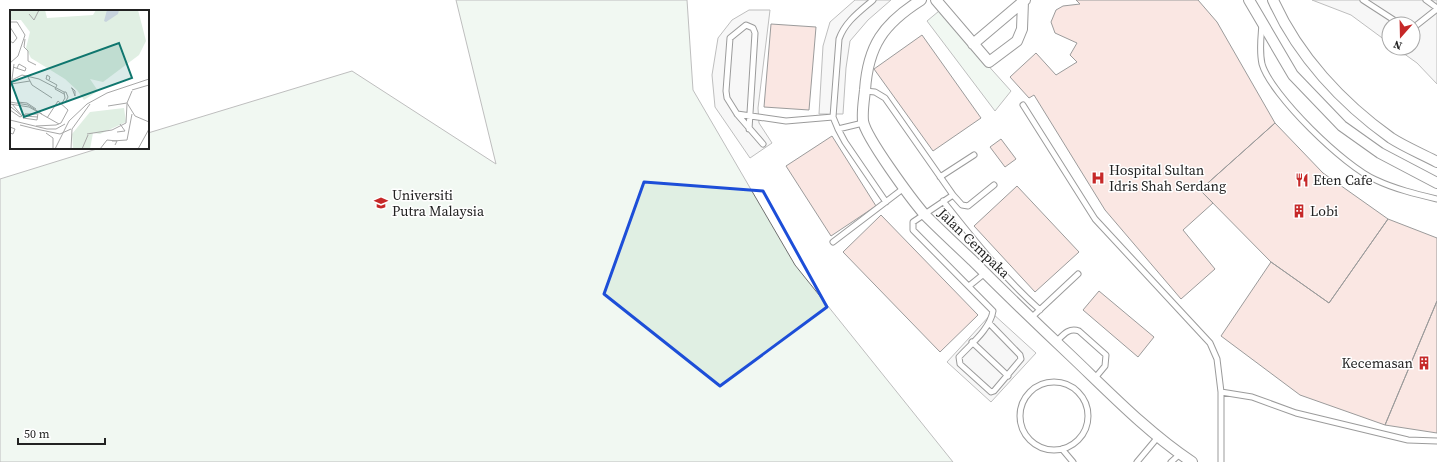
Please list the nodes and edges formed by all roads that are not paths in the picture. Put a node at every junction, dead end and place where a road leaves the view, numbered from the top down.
1 (873, 0) edge
2 (921, 0) edge
3 (936, 0) edge
4 (1249, 0) edge
5 (1273, 0) edge
6 (1363, 0) edge
7 (1426, 0) edge
8 (1024, 1) edge
9 (1437, 8) edge
10 (1388, 16) edge
11 (1421, 21) edge
12 (1262, 22) junction
13 (973, 44) junction
14 (865, 91) junction
15 (1023, 105) dead end
16 (737, 114) junction
17 (750, 116) junction
18 (834, 117) junction
19 (863, 123) junction
20 (749, 129) junction
21 (838, 129) junction
22 (763, 144) dead end
23 (974, 155) dead end
24 (1437, 162) edge
25 (940, 177) junction
26 (1437, 183) edge
27 (994, 185) dead end
28 (904, 188) junction
29 (953, 195) junction
30 (1437, 199) edge
31 (886, 202) junction
32 (943, 202) junction
33 (924, 214) junction
34 (833, 242) dead end
35 (985, 273) junction
36 (1078, 274) dead end
37 (969, 286) junction
38 (1040, 310) junction
39 (1031, 318) junction
40 (989, 323) junction
41 (972, 342) junction
42 (1056, 342) junction
43 (1008, 376) junction
44 (1095, 378) junction
45 (1221, 392) junction
46 (1158, 437) junction
47 (1437, 441) edge
48 (1062, 449) junction
49 (1180, 454) junction
50 (1073, 462) edge
51 (1137, 462) edge
52 (1171, 462) edge
53 (1192, 462) edge
54 (1221, 462) edge

1 - 18 lane
2 - 14 street
3 - 13 street
4 - 12 street
5 - 24 street
6 - 10 lane
7 - 9 lane
8 - 13 street
8 - 13 street
9 - 11 lane
12 - 26 street
12 - 30 lane
14 - 19 street
14 - 25 lane
15 - 45 lane
16 - 17 lane
16 - 17 lane
16 - 20 lane
17 - 18 lane
17 - 20 lane
18 - 21 lane
19 - 21 lane
19 - 28 street, Jalan Cempaka
20 - 22 lane
21 - 31 lane
23 - 25 lane
25 - 29 lane
27 - 29 lane
28 - 31 lane
28 - 33 street, Jalan Cempaka
29 - 32 lane
31 - 34 lane
32 - 33 lane
32 - 38 lane
33 - 35 street, Jalan Cempaka
33 - 37 lane
35 - 37 lane
35 - 39 street, Jalan Cempaka
36 - 38 lane
37 - 40 lane
38 - 39 lane
39 - 42 street, Jalan Cempaka
40 - 41 lane
40 - 43 lane
41 - 43 lane
41 - 43 lane
42 - 44 street, Jalan Cempaka
42 - 44 lane
44 - 46 street, Jalan Cempaka
45 - 47 lane
45 - 54 lane
46 - 49 street, Jalan Cempaka
46 - 51 lane
48 - 48 lane
48 - 50 lane
49 - 52 lane
49 - 53 street, Jalan Cempaka

